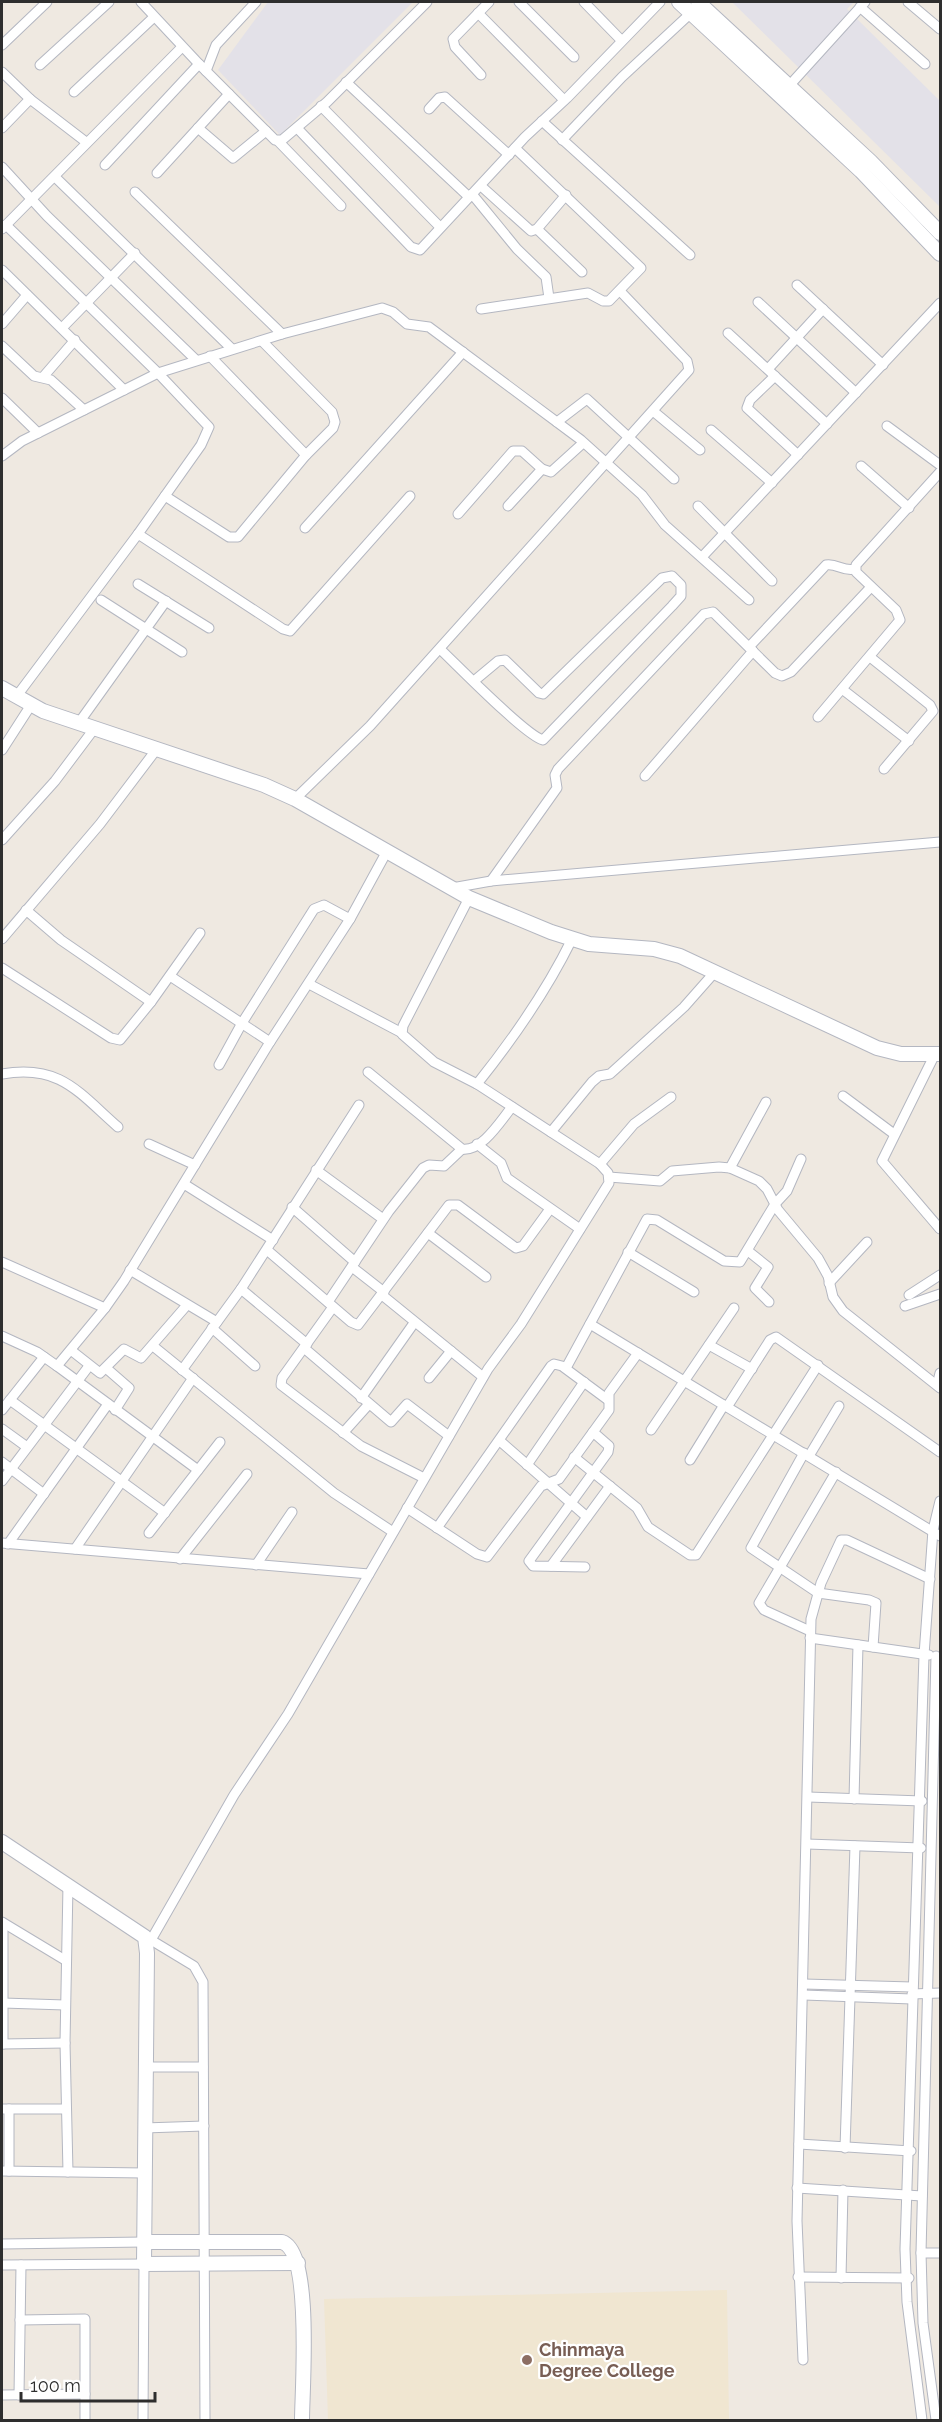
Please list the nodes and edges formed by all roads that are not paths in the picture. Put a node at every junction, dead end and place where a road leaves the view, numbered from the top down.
1 (47, 2) edge
2 (109, 2) edge
3 (143, 2) edge
4 (256, 2) edge
5 (427, 2) edge
6 (489, 2) edge
7 (519, 2) edge
8 (584, 2) edge
9 (660, 2) edge
10 (679, 2) edge
11 (908, 2) edge
12 (862, 4) edge
13 (695, 7) edge
14 (478, 13) junction
15 (154, 17) junction
16 (940, 30) edge
17 (621, 40) junction
18 (2, 45) edge
19 (182, 47) junction
20 (574, 57) dead end
21 (925, 64) dead end
22 (40, 65) dead end
23 (203, 68) junction
24 (2, 72) edge
25 (481, 75) dead end
26 (346, 82) junction
27 (788, 87) junction
28 (74, 92) dead end
29 (229, 94) junction
30 (30, 99) junction
31 (564, 100) junction
32 (321, 106) junction
33 (429, 109) dead end
34 (542, 121) junction
35 (2, 128) edge
36 (198, 128) junction
37 (297, 128) junction
38 (266, 131) junction
39 (562, 140) junction
40 (278, 141) junction
41 (86, 142) junction
42 (512, 151) junction
43 (105, 165) dead end
44 (866, 166) junction
45 (2, 167) edge
46 (157, 173) dead end
47 (55, 177) junction
48 (481, 186) junction
49 (135, 192) dead end
50 (566, 195) junction
51 (470, 196) junction
52 (32, 199) junction
53 (341, 206) dead end
54 (4, 227) edge
55 (440, 227) junction
56 (537, 229) junction
57 (940, 233) edge
58 (135, 253) junction
59 (940, 254) edge
60 (690, 255) dead end
61 (582, 272) dead end
62 (3, 274) edge
63 (112, 277) junction
64 (797, 285) dead end
65 (620, 291) junction
66 (27, 295) junction
67 (549, 298) junction
68 (758, 302) dead end
69 (940, 303) edge
70 (86, 305) junction
71 (481, 309) dead end
72 (823, 309) junction
73 (2, 324) edge
74 (62, 328) junction
75 (728, 333) dead end
76 (282, 334) junction
77 (796, 337) junction
78 (75, 340) junction
79 (262, 341) junction
80 (2, 346) edge
81 (232, 349) junction
82 (463, 352) junction
83 (210, 356) junction
84 (195, 359) junction
85 (883, 365) junction
86 (768, 369) junction
87 (158, 373) junction
88 (775, 376) junction
89 (43, 377) junction
90 (124, 390) junction
91 (856, 393) junction
92 (2, 398) edge
93 (84, 410) junction
94 (653, 411) junction
95 (557, 422) junction
96 (827, 424) junction
97 (886, 426) dead end
98 (711, 430) dead end
99 (38, 433) junction
100 (630, 437) junction
101 (583, 443) junction
102 (700, 450) dead end
103 (306, 455) junction
104 (798, 455) junction
105 (2, 456) edge
106 (606, 464) junction
107 (940, 465) edge
108 (861, 466) dead end
109 (542, 470) junction
110 (940, 472) edge
111 (674, 479) dead end
112 (772, 483) junction
113 (165, 496) junction
114 (410, 496) dead end
115 (508, 506) dead end
116 (698, 506) dead end
117 (909, 508) junction
118 (458, 514) dead end
119 (305, 528) dead end
120 (138, 534) junction
121 (724, 534) junction
122 (702, 557) junction
123 (855, 569) junction
124 (772, 581) dead end
125 (138, 584) dead end
126 (871, 587) junction
127 (101, 600) dead end
128 (749, 600) dead end
129 (166, 601) junction
130 (146, 628) junction
131 (209, 628) dead end
132 (440, 649) junction
133 (751, 649) junction
134 (182, 652) dead end
135 (870, 657) junction
136 (474, 681) junction
137 (842, 689) junction
138 (6, 692) edge
139 (31, 705) junction
140 (818, 717) dead end
141 (78, 724) junction
142 (94, 729) junction
143 (909, 741) junction
144 (2, 750) edge
145 (156, 750) junction
146 (884, 769) dead end
147 (645, 776) dead end
148 (295, 799) junction
149 (2, 840) edge
150 (940, 842) edge
151 (386, 853) junction
152 (491, 881) junction
153 (450, 889) junction
154 (469, 898) junction
155 (26, 910) junction
156 (350, 919) junction
157 (200, 933) dead end
158 (2, 939) edge
159 (572, 939) junction
160 (2, 968) edge
161 (714, 973) junction
162 (170, 976) junction
163 (309, 984) junction
164 (151, 1002) junction
165 (242, 1023) junction
166 (402, 1033) junction
167 (270, 1042) junction
168 (938, 1054) edge
169 (219, 1065) dead end
170 (368, 1072) dead end
171 (2, 1074) edge
172 (477, 1084) junction
173 (843, 1096) dead end
174 (671, 1097) dead end
175 (766, 1102) dead end
176 (359, 1105) dead end
177 (512, 1107) junction
178 (118, 1127) dead end
179 (550, 1132) junction
180 (894, 1134) junction
181 (148, 1144) dead end
182 (477, 1144) junction
183 (462, 1149) junction
184 (801, 1159) dead end
185 (600, 1164) junction
186 (195, 1165) junction
187 (730, 1168) junction
188 (316, 1170) junction
189 (609, 1178) junction
190 (184, 1184) junction
191 (775, 1204) junction
192 (292, 1207) junction
193 (550, 1209) junction
194 (383, 1219) junction
195 (580, 1229) junction
196 (940, 1229) edge
197 (428, 1233) junction
198 (273, 1240) junction
199 (867, 1242) dead end
200 (267, 1250) junction
201 (748, 1251) junction
202 (628, 1252) junction
203 (2, 1263) edge
204 (353, 1264) junction
205 (130, 1270) junction
206 (940, 1275) edge
207 (486, 1277) dead end
208 (829, 1282) junction
209 (241, 1289) junction
210 (694, 1292) dead end
211 (383, 1294) junction
212 (940, 1294) edge
213 (909, 1295) dead end
214 (769, 1302) dead end
215 (187, 1305) junction
216 (331, 1305) junction
217 (905, 1306) dead end
218 (105, 1308) junction
219 (734, 1308) dead end
220 (414, 1323) junction
221 (590, 1324) junction
222 (215, 1325) junction
223 (2, 1336) edge
224 (709, 1345) junction
225 (153, 1346) junction
226 (305, 1346) junction
227 (72, 1350) junction
228 (451, 1351) junction
229 (638, 1353) junction
230 (44, 1357) junction
231 (818, 1365) junction
232 (57, 1366) junction
233 (89, 1366) junction
234 (255, 1366) dead end
235 (106, 1368) junction
236 (566, 1368) junction
237 (752, 1369) junction
238 (182, 1370) junction
239 (940, 1373) edge
240 (483, 1377) junction
241 (193, 1378) junction
242 (429, 1378) dead end
243 (77, 1381) junction
244 (685, 1381) junction
245 (584, 1382) junction
246 (939, 1387) edge
247 (10, 1400) junction
248 (608, 1400) junction
249 (365, 1401) junction
250 (726, 1406) junction
251 (839, 1406) dead end
252 (112, 1407) junction
253 (2, 1410) edge
254 (45, 1424) junction
255 (2, 1430) edge
256 (651, 1430) dead end
257 (593, 1432) junction
258 (343, 1433) junction
259 (774, 1435) junction
260 (153, 1436) junction
261 (449, 1436) junction
262 (500, 1441) junction
263 (220, 1442) dead end
264 (27, 1447) junction
265 (75, 1449) junction
266 (940, 1452) edge
267 (807, 1454) junction
268 (574, 1457) junction
269 (690, 1460) dead end
270 (2, 1462) edge
271 (527, 1465) junction
272 (10, 1469) junction
273 (198, 1470) junction
274 (593, 1472) junction
275 (836, 1472) junction
276 (248, 1474) dead end
277 (424, 1478) junction
278 (2, 1480) edge
279 (121, 1480) junction
280 (548, 1484) junction
281 (610, 1486) junction
282 (44, 1494) junction
283 (940, 1501) edge
284 (571, 1503) junction
285 (407, 1508) junction
286 (292, 1512) dead end
287 (165, 1513) junction
288 (587, 1517) junction
289 (437, 1528) junction
290 (393, 1532) junction
291 (149, 1533) dead end
292 (937, 1533) edge
293 (5, 1544) edge
294 (75, 1549) junction
295 (180, 1559) junction
296 (256, 1565) junction
297 (931, 1565) junction
298 (551, 1566) junction
299 (585, 1567) dead end
300 (779, 1568) junction
301 (940, 1570) edge
302 (369, 1574) junction
303 (930, 1579) junction
304 (818, 1593) junction
305 (810, 1634) junction
306 (858, 1645) junction
307 (873, 1647) junction
308 (924, 1654) junction
309 (938, 1656) edge
310 (808, 1797) junction
311 (854, 1799) junction
312 (918, 1800) junction
313 (931, 1801) junction
314 (2, 1842) edge
315 (807, 1844) junction
316 (855, 1846) junction
317 (917, 1848) junction
318 (930, 1849) junction
319 (69, 1885) junction
320 (2, 1922) edge
321 (148, 1938) junction
322 (65, 1960) junction
323 (804, 1984) junction
324 (851, 1985) junction
325 (927, 1993) junction
326 (940, 1993) edge
327 (912, 1994) junction
328 (804, 1995) junction
329 (851, 1997) junction
330 (3, 2003) edge
331 (65, 2005) junction
332 (65, 2043) junction
333 (2, 2044) edge
334 (910, 2044) junction
335 (925, 2044) junction
336 (145, 2067) junction
337 (203, 2067) junction
338 (5, 2109) edge
339 (66, 2109) junction
340 (204, 2126) junction
341 (144, 2128) junction
342 (799, 2144) junction
343 (845, 2148) junction
344 (907, 2150) junction
345 (922, 2151) junction
346 (5, 2171) edge
347 (68, 2172) junction
348 (144, 2173) junction
349 (797, 2188) junction
350 (843, 2190) junction
351 (906, 2195) junction
352 (922, 2196) junction
353 (144, 2242) junction
354 (204, 2243) junction
355 (2, 2244) edge
356 (921, 2253) junction
357 (940, 2253) edge
358 (298, 2263) junction
359 (144, 2264) junction
360 (205, 2264) junction
361 (2, 2265) edge
362 (21, 2265) junction
363 (798, 2277) junction
364 (921, 2277) junction
365 (841, 2278) junction
366 (906, 2278) junction
367 (20, 2320) junction
368 (803, 2360) dead end
369 (85, 2394) junction
370 (2, 2395) edge
371 (20, 2395) junction
372 (86, 2421) edge
373 (143, 2421) edge
374 (205, 2421) edge
375 (302, 2421) edge
376 (922, 2421) edge
377 (936, 2421) edge

1 - 18 street
2 - 22 street
3 - 15 street
4 - 23 street
5 - 26 street
6 - 14 street
7 - 20 street
8 - 17 street
9 - 17 street
10 - 13 street
11 - 16 street
12 - 21 street
12 - 27 street
13 - 27 street
13 - 39 street
13 - 44 street
14 - 25 street
14 - 31 street
15 - 19 street
15 - 28 street
17 - 31 street
19 - 23 street
19 - 41 street
23 - 29 street
23 - 43 street
24 - 30 street
26 - 32 street
26 - 51 street
27 - 44 street
29 - 36 street
29 - 38 street
30 - 35 street
30 - 41 street
31 - 34 street
32 - 37 street
32 - 55 street
33 - 42 street
34 - 39 street
34 - 42 street
36 - 38 street
36 - 46 street
37 - 40 street
37 - 55 street
38 - 40 street
39 - 60 street
40 - 53 street
41 - 47 street
42 - 48 street
42 - 50 street
44 - 57 street
44 - 59 street
45 - 52 street
47 - 52 street
47 - 58 street
48 - 51 street
48 - 56 street
49 - 76 street
50 - 56 street
50 - 65 street
51 - 55 street
51 - 67 street
52 - 54 street
52 - 63 street
54 - 70 street
56 - 61 street
58 - 63 street
58 - 81 street
62 - 66 street
63 - 70 street
63 - 84 street
64 - 72 street
65 - 67 street
65 - 94 street
66 - 73 street
66 - 74 street
67 - 71 street
68 - 77 street
69 - 85 street
70 - 74 street
70 - 87 street
72 - 77 street
72 - 85 street
74 - 78 street
75 - 86 street
76 - 79 street
76 - 82 street
77 - 86 street
77 - 91 street
78 - 89 street
78 - 90 street
79 - 81 street
79 - 103 street
80 - 89 street
81 - 83 street
82 - 95 street
82 - 119 street
83 - 84 street
83 - 103 street
84 - 87 street
85 - 91 street
86 - 88 street
87 - 90 street
87 - 113 street
88 - 96 street
88 - 104 street
89 - 93 street
90 - 93 street
91 - 96 street
92 - 99 street
93 - 99 street
94 - 100 street
94 - 102 street
95 - 100 street
95 - 101 street
96 - 104 street
97 - 107 street
98 - 112 street
99 - 105 street
100 - 106 street
100 - 111 street
101 - 106 street
101 - 109 street
103 - 113 street
104 - 112 street
106 - 122 street
106 - 132 street
108 - 117 street
109 - 115 street
109 - 118 street
110 - 117 street
112 - 121 street
113 - 120 street
114 - 120 street
116 - 121 street
117 - 123 street
120 - 138 street
121 - 122 street
121 - 124 street
122 - 128 street
123 - 126 street
123 - 133 street
125 - 129 street
126 - 133 street
126 - 135 street
127 - 130 street
129 - 130 street
129 - 131 street
130 - 134 street
130 - 141 street
132 - 136 street
132 - 148 street
133 - 147 street
133 - 152 street
135 - 137 street
135 - 143 street
136 - 136 street
137 - 140 street
137 - 143 street
138 - 139 street
139 - 141 street
139 - 144 street
141 - 142 street
142 - 145 street
142 - 149 street
143 - 146 street
145 - 148 street
145 - 155 street
148 - 151 street
150 - 152 street
151 - 153 street
151 - 156 street
152 - 153 street
153 - 154 street
154 - 159 street
154 - 166 street
155 - 158 street
155 - 164 street
156 - 163 street
156 - 165 street
157 - 162 street
159 - 161 street
159 - 172 street
160 - 164 street
161 - 168 street
161 - 179 street
162 - 164 street
162 - 165 street
163 - 166 street
163 - 167 street
165 - 167 street
165 - 169 street
166 - 172 street
167 - 186 street
168 - 180 street
170 - 183 street
171 - 178 street
172 - 177 street
173 - 180 street
174 - 185 street
175 - 187 street
176 - 188 street
177 - 179 street
177 - 182 street
179 - 185 street
180 - 196 street
181 - 186 street
182 - 183 street
182 - 193 street
183 - 194 street
184 - 191 street
185 - 189 street
186 - 190 street
187 - 189 street
187 - 191 street
188 - 192 street
188 - 194 street
189 - 195 street
190 - 198 street
190 - 205 street
191 - 201 street
191 - 208 street
192 - 198 street
192 - 204 street
193 - 195 street
193 - 197 street
194 - 204 street
195 - 240 street
197 - 207 street
197 - 211 street
198 - 200 street
199 - 208 street
200 - 209 street
200 - 216 street
201 - 202 street
201 - 214 street
202 - 210 street
202 - 221 street
203 - 218 street
204 - 211 street
204 - 216 street
205 - 215 street
205 - 218 street
206 - 213 street
208 - 246 street
209 - 222 street
209 - 226 street
211 - 216 street
211 - 220 street
212 - 217 street
215 - 222 street
215 - 225 street
216 - 226 street
218 - 227 street
219 - 224 street
220 - 228 street
220 - 249 street
221 - 229 street
221 - 236 street
222 - 234 street
222 - 238 street
223 - 230 street
224 - 237 street
224 - 244 street
225 - 235 street
225 - 238 street
226 - 249 street
226 - 258 street
227 - 232 street
227 - 233 street
228 - 240 street
228 - 242 street
229 - 244 street
229 - 248 street
230 - 232 street
230 - 247 street
231 - 237 street
231 - 259 street
231 - 266 street
232 - 243 street
233 - 235 street
233 - 243 street
235 - 252 street
236 - 245 street
236 - 262 street
237 - 250 street
238 - 241 street
239 - 246 street
240 - 261 street
241 - 260 street
241 - 290 street
243 - 252 street
243 - 254 street
244 - 250 street
244 - 256 street
245 - 248 street
245 - 271 street
247 - 253 street
247 - 254 street
248 - 257 street
249 - 258 street
249 - 261 street
250 - 259 street
250 - 269 street
251 - 267 street
252 - 260 street
252 - 265 street
254 - 264 street
254 - 265 street
255 - 264 street
257 - 268 street
257 - 274 street
258 - 277 street
259 - 267 street
259 - 281 street
260 - 273 street
260 - 279 street
261 - 277 street
262 - 271 street
262 - 289 street
263 - 273 street
264 - 272 street
265 - 279 street
265 - 282 street
267 - 275 street
267 - 300 street
268 - 274 street
268 - 280 street
270 - 272 street
271 - 280 street
272 - 278 street
272 - 282 street
273 - 287 street
274 - 281 street
274 - 284 street
275 - 292 street
275 - 300 street
276 - 295 street
277 - 285 street
279 - 287 street
279 - 294 street
280 - 284 street
280 - 289 street
281 - 288 street
282 - 293 street
283 - 292 street
284 - 288 street
284 - 298 street
285 - 289 street
285 - 290 street
286 - 296 street
287 - 291 street
288 - 298 street
290 - 302 street
292 - 297 street
293 - 294 street
294 - 295 street
295 - 296 street
296 - 302 street
297 - 301 street
297 - 303 street
298 - 299 street
300 - 304 street
300 - 305 street
302 - 321 street
303 - 304 street
303 - 308 street
304 - 305 street
304 - 307 street
305 - 306 street
305 - 310 street
306 - 307 street
306 - 311 street
307 - 308 street
308 - 309 street
308 - 312 street
309 - 313 street
310 - 311 street
310 - 315 street
311 - 312 street
312 - 313 street
312 - 317 street
313 - 318 street
314 - 319 street
315 - 316 street
315 - 323 street
316 - 317 street
316 - 324 street
317 - 318 street
317 - 327 street
318 - 325 street
319 - 321 street
319 - 322 street
320 - 322 street
320 - 330 street
321 - 336 street
321 - 337 street
322 - 331 street
323 - 324 street
323 - 328 street
324 - 327 street
324 - 329 street
325 - 326 street
325 - 327 street
325 - 335 street
327 - 329 street
327 - 334 street
328 - 329 street
328 - 342 street
329 - 343 street
330 - 331 street
330 - 333 street
331 - 332 street
332 - 333 street
332 - 339 street
334 - 335 street
334 - 344 street
335 - 345 street
336 - 337 street
336 - 341 street
337 - 340 street
338 - 339 street
338 - 346 street
339 - 347 street
340 - 341 street
340 - 354 street
341 - 348 street
342 - 343 street
342 - 349 street
343 - 344 street
344 - 345 street
344 - 351 street
345 - 352 street
346 - 347 street
347 - 348 street
348 - 353 street
349 - 350 street
349 - 363 street
350 - 351 street
350 - 365 street
351 - 352 street
351 - 366 street
352 - 356 street
353 - 354 street
353 - 355 street
353 - 359 street
354 - 358 street
354 - 360 street
356 - 357 street
356 - 364 street
358 - 360 street
358 - 375 street
359 - 360 street
359 - 362 street
359 - 373 street
360 - 374 street
361 - 362 street
362 - 367 street
363 - 365 street
363 - 368 street
364 - 366 street
364 - 377 street
365 - 366 street
366 - 376 street
367 - 369 street
367 - 371 street
369 - 371 street
369 - 372 street
370 - 371 street

